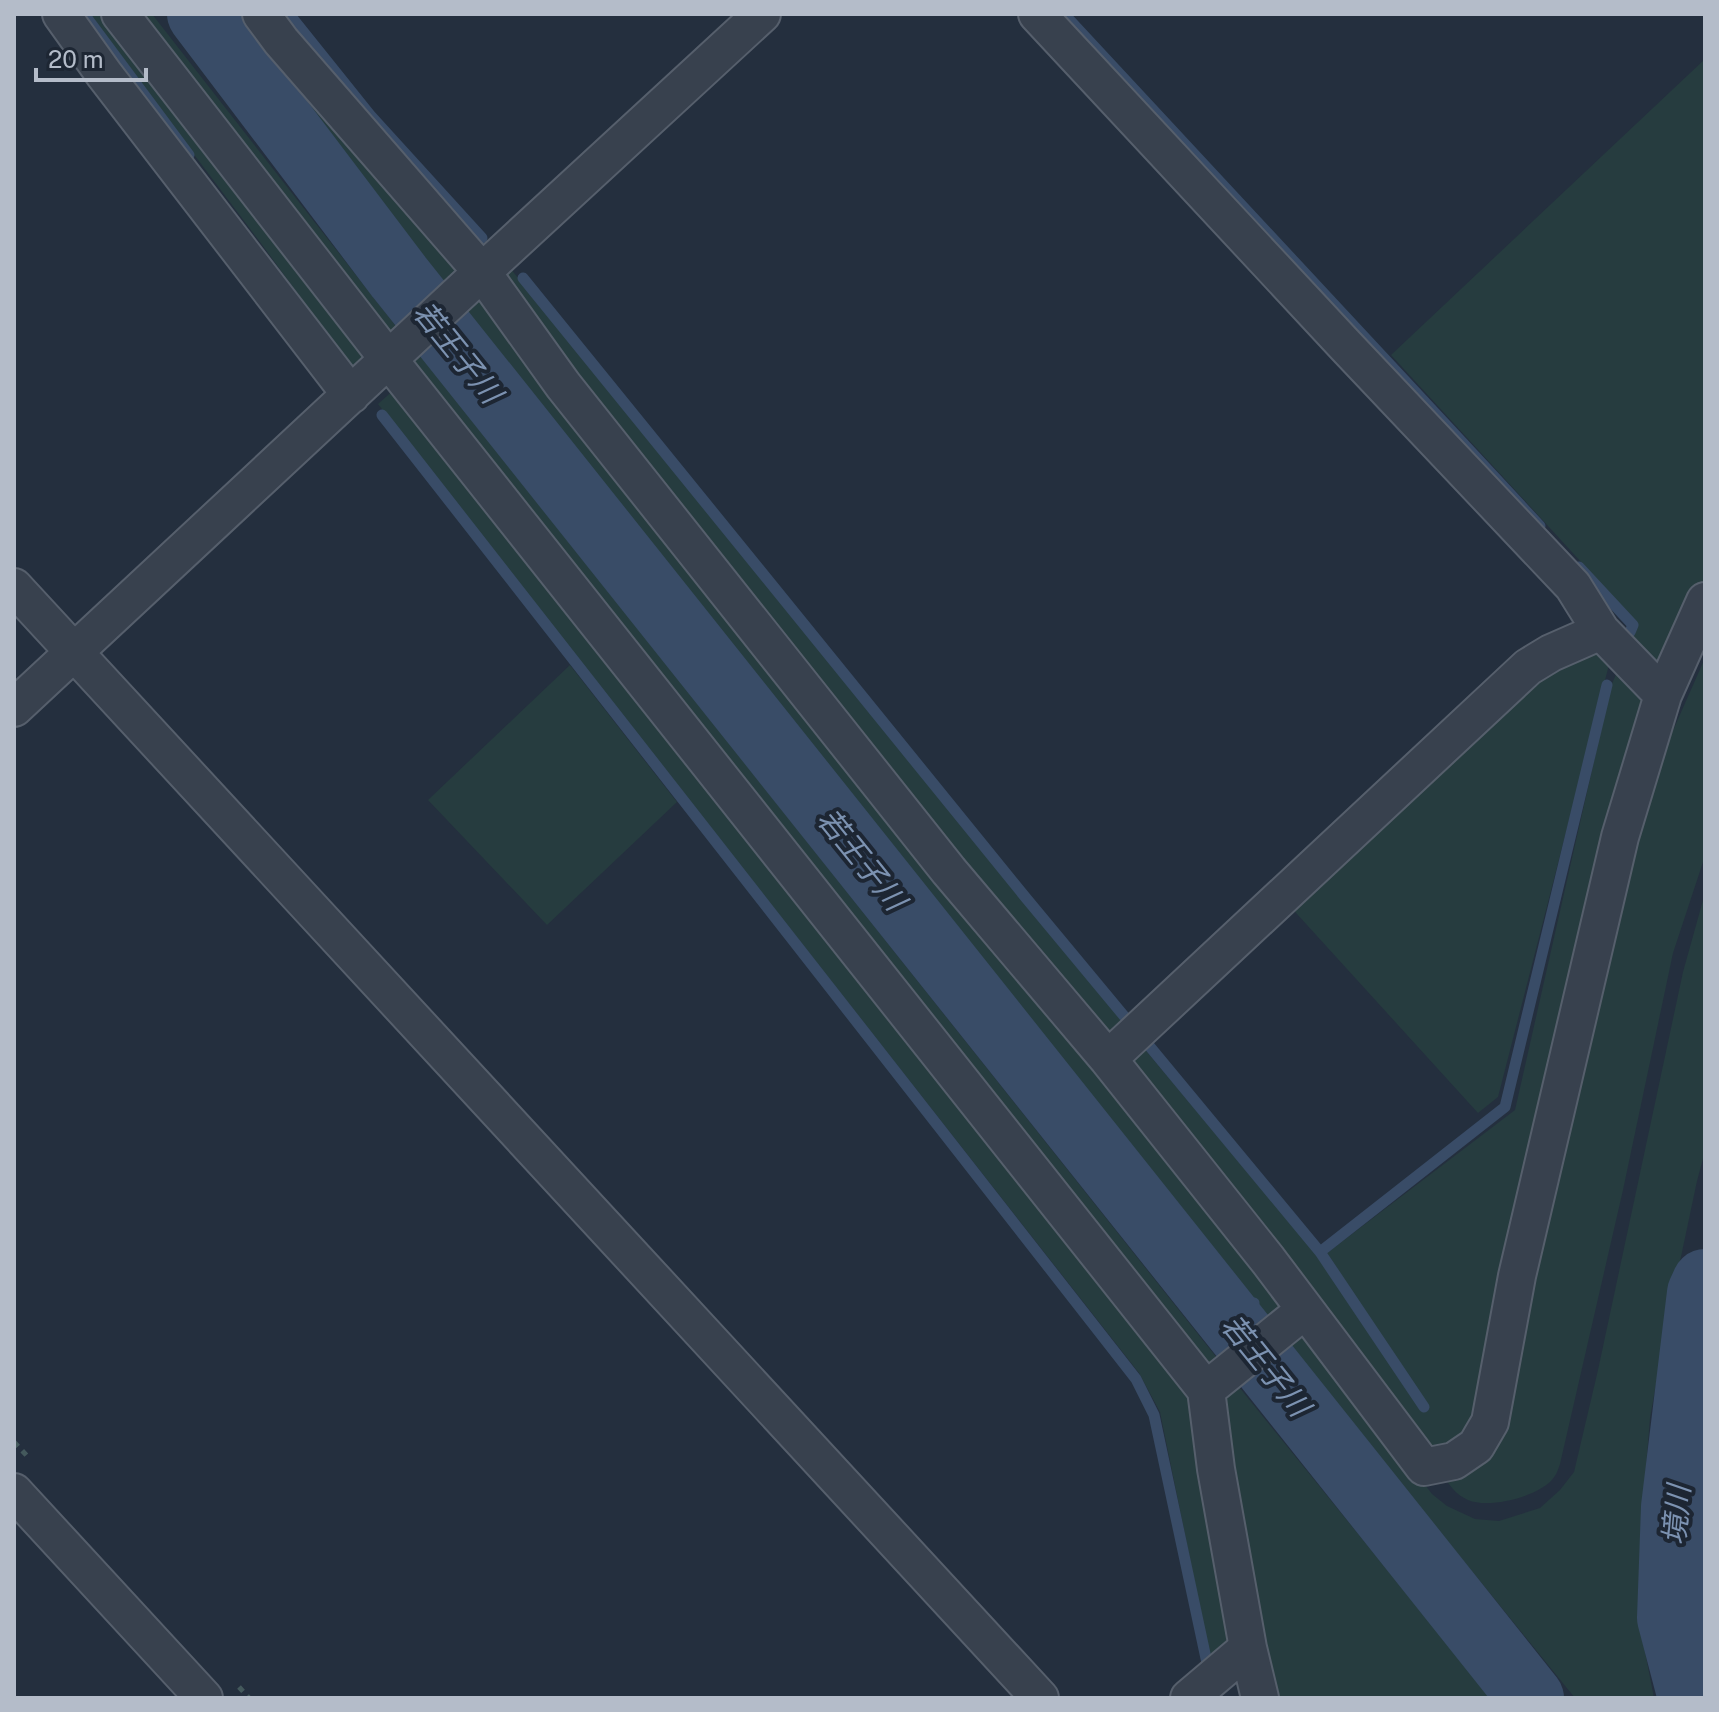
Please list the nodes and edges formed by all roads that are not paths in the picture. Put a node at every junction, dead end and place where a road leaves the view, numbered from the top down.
1 (61, 14) edge
2 (120, 14) edge
3 (261, 14) edge
4 (762, 14) edge
5 (1037, 14) edge
6 (482, 272) junction
7 (389, 360) junction
8 (351, 395) junction
9 (14, 587) edge
10 (1705, 601) edge
11 (1601, 631) junction
12 (74, 652) junction
13 (1663, 695) junction
14 (14, 708) edge
15 (1108, 1059) junction
16 (1305, 1310) junction
17 (1214, 1384) junction
18 (14, 1492) edge
19 (1248, 1648) junction
20 (204, 1698) edge
21 (1040, 1698) edge
22 (1189, 1698) edge
23 (1260, 1698) edge

1 - 8 street
2 - 7 street
3 - 6 street
4 - 6 street
5 - 11 street
6 - 7 street
6 - 15 street
7 - 8 street
7 - 17 street
8 - 12 street
9 - 12 street
10 - 13 street
11 - 13 street
11 - 15 street
12 - 14 street
12 - 21 street
13 - 16 street
15 - 16 street
16 - 17 street
17 - 19 street
18 - 20 street
19 - 22 street
19 - 23 street

